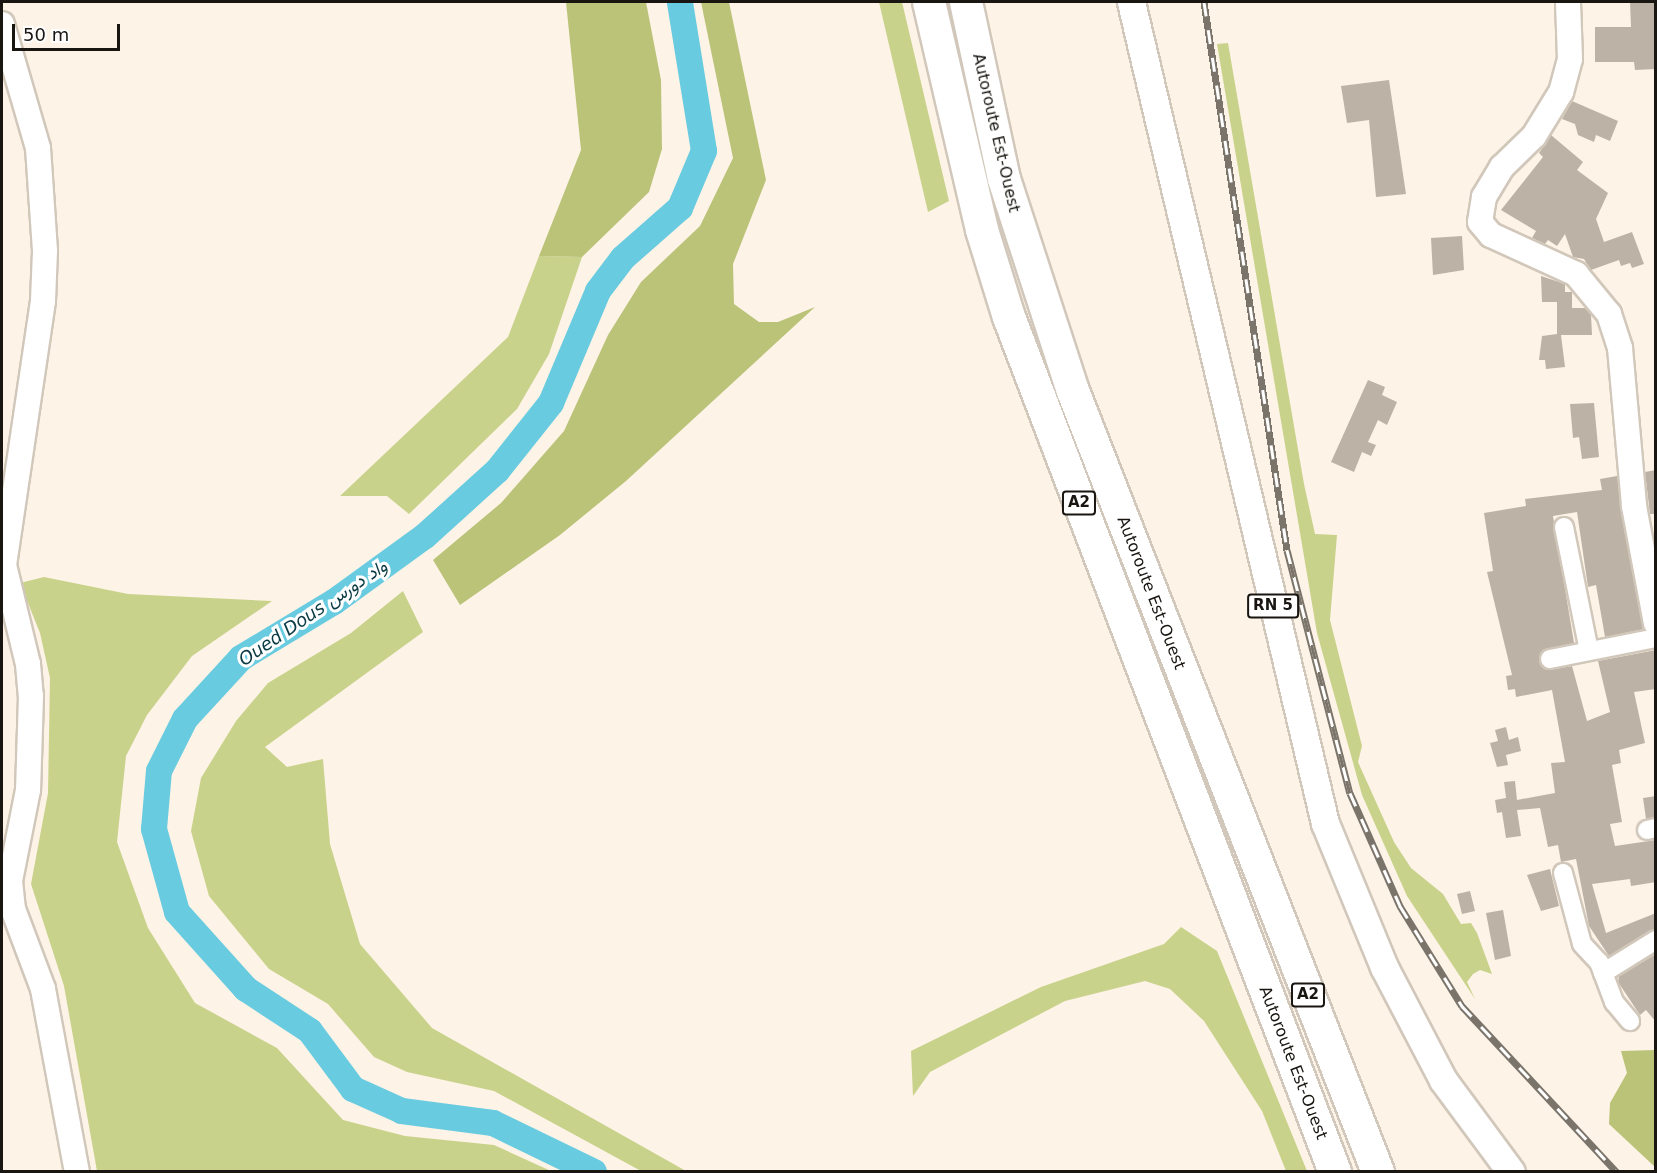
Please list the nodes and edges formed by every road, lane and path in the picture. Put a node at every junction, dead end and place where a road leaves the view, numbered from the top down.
1 (928, 2) edge
2 (966, 2) edge
3 (1131, 2) edge
4 (1568, 2) edge
5 (2, 24) edge
6 (1564, 527) dead end
7 (1656, 623) edge
8 (1656, 638) edge
9 (1589, 651) junction
10 (1550, 659) dead end
11 (1563, 873) dead end
12 (1656, 940) edge
13 (1604, 973) junction
14 (1630, 1021) dead end
15 (77, 1172) edge
16 (1335, 1172) edge
17 (1378, 1172) edge
18 (1511, 1172) edge

1 - 16 highway, Autoroute Est-Ouest / A2
2 - 17 highway, Autoroute Est-Ouest / A2
3 - 18 main road, RN 5
4 - 7 street
5 - 15 street
6 - 9 street
8 - 9 street
9 - 10 street
11 - 13 street
12 - 13 street
13 - 14 street

